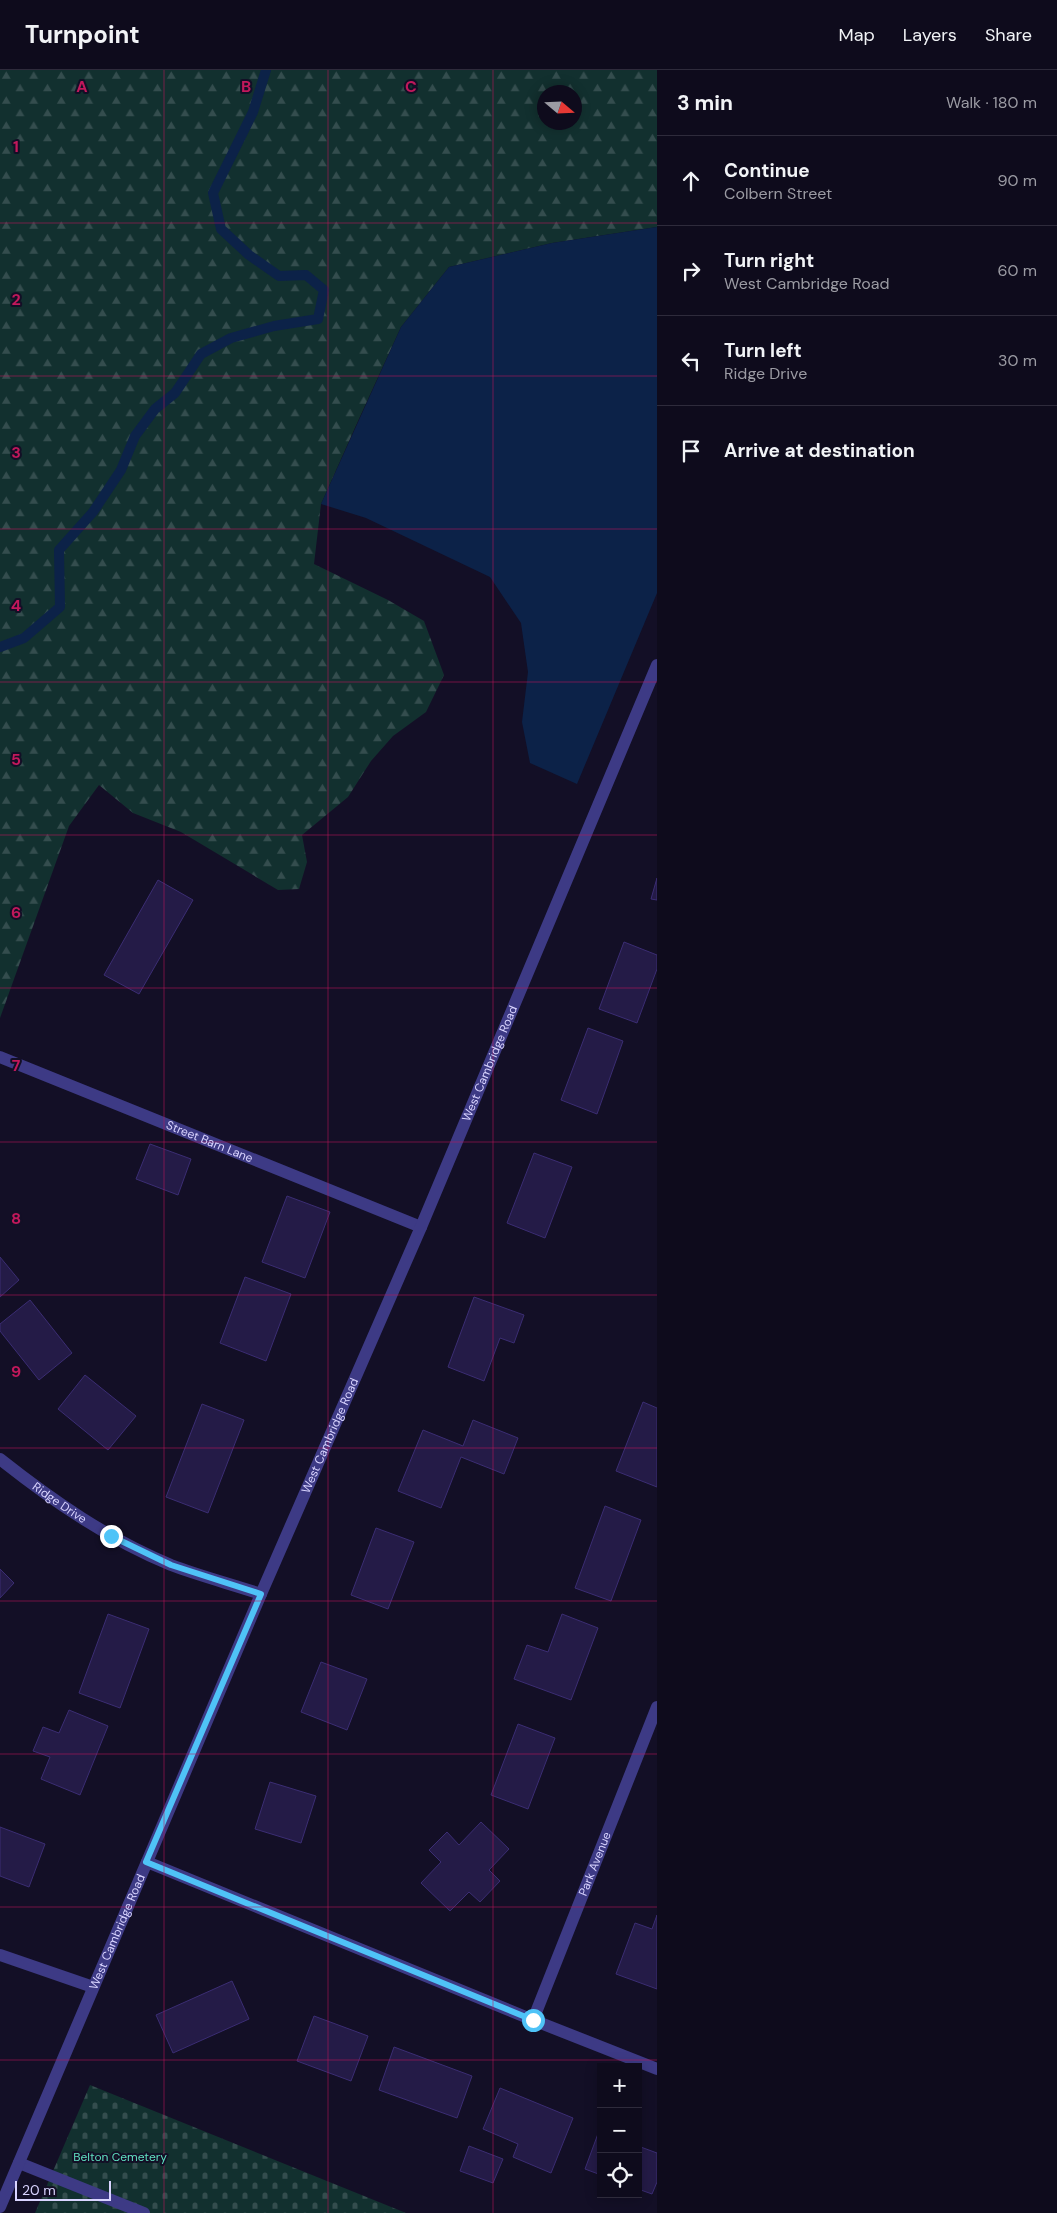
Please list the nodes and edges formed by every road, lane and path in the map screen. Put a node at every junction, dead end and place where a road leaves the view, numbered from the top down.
1 (657, 665) edge
2 (0, 1057) edge
3 (421, 1227) junction
4 (0, 1459) edge
5 (261, 1594) junction
6 (657, 1707) edge
7 (146, 1862) junction
8 (0, 1955) edge
9 (93, 1987) junction
10 (533, 2020) junction
11 (657, 2069) edge
12 (19, 2163) junction
13 (0, 2207) edge
14 (144, 2213) edge

1 - 3 street, West Cambridge Road
2 - 3 street, Street Barn Lane
3 - 5 street, West Cambridge Road
4 - 5 street, Ridge Drive
5 - 7 street, West Cambridge Road
6 - 10 street, Park Avenue
7 - 9 street, West Cambridge Road
7 - 10 street
8 - 9 street
9 - 12 street, West Cambridge Road
10 - 11 street
12 - 13 street, West Cambridge Road
12 - 14 street

